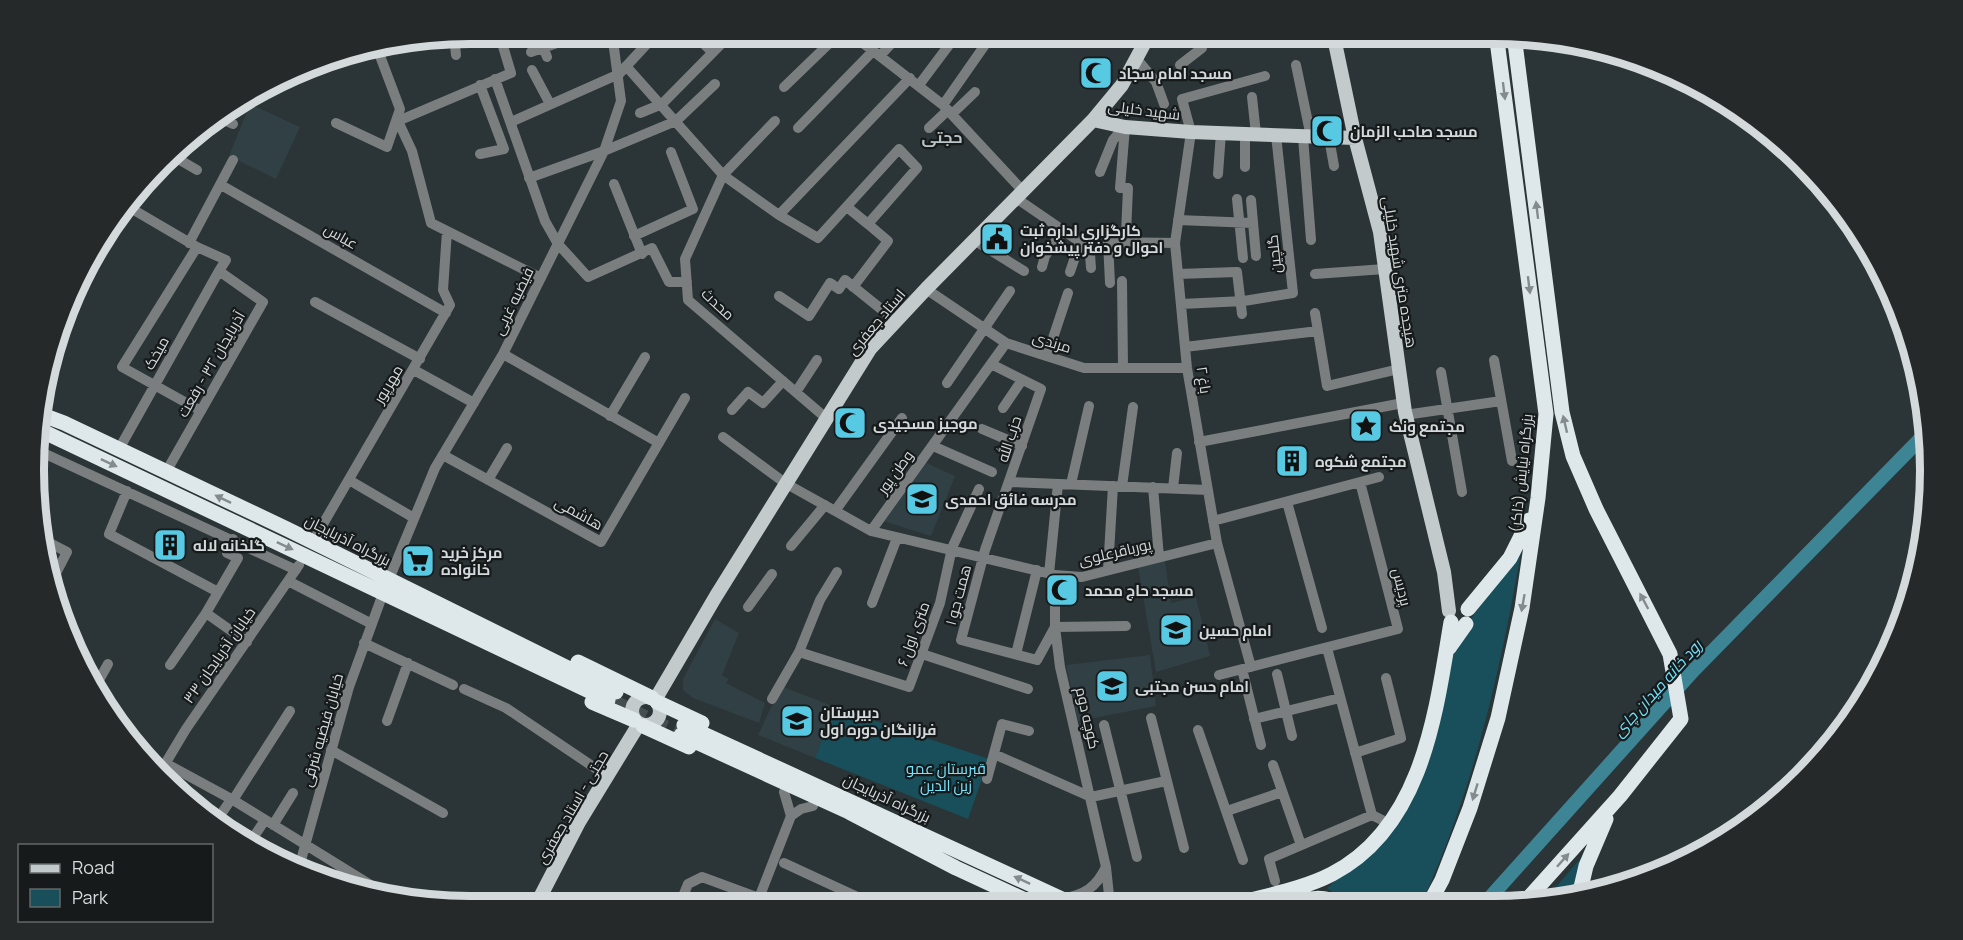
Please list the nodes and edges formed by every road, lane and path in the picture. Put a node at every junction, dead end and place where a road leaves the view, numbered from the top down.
1 (455, 44) edge
2 (502, 44) edge
3 (542, 44) edge
4 (562, 44) edge
5 (615, 44) edge
6 (647, 44) edge
7 (704, 44) edge
8 (720, 44) edge
9 (829, 44) edge
10 (864, 44) edge
11 (888, 44) edge
12 (948, 44) edge
13 (986, 44) edge
14 (1143, 44) edge
15 (1199, 44) edge
16 (1335, 44) edge
17 (1497, 44) edge
18 (1515, 44) edge
19 (531, 52) dead end
20 (545, 52) junction
21 (712, 52) junction
22 (379, 54) edge
23 (877, 54) junction
24 (456, 55) dead end
25 (1136, 58) junction
26 (1180, 65) dead end
27 (1296, 65) dead end
28 (532, 70) dead end
29 (622, 70) junction
30 (1265, 76) dead end
31 (495, 79) junction
32 (914, 81) junction
33 (715, 84) dead end
34 (480, 85) junction
35 (784, 87) dead end
36 (975, 93) dead end
37 (1252, 97) dead end
38 (550, 104) junction
39 (662, 104) junction
40 (1164, 104) dead end
41 (948, 110) junction
42 (640, 113) dead end
43 (1094, 120) junction
44 (225, 121) edge
45 (398, 121) junction
46 (676, 121) junction
47 (776, 121) dead end
48 (511, 122) junction
49 (336, 123) dead end
50 (233, 124) dead end
51 (1125, 127) junction
52 (798, 128) dead end
53 (929, 128) dead end
54 (1191, 132) junction
55 (1221, 133) junction
56 (1250, 134) junction
57 (1276, 135) junction
58 (1307, 137) junction
59 (1329, 138) junction
60 (1355, 138) junction
61 (604, 151) junction
62 (671, 152) dead end
63 (480, 154) dead end
64 (180, 157) edge
65 (233, 160) dead end
66 (1334, 166) dead end
67 (1245, 167) dead end
68 (197, 170) dead end
69 (1100, 172) dead end
70 (1218, 174) dead end
71 (723, 175) junction
72 (529, 178) junction
73 (614, 184) dead end
74 (221, 185) junction
75 (1020, 195) junction
76 (1237, 198) dead end
77 (1251, 200) dead end
78 (847, 207) junction
79 (133, 209) edge
80 (779, 215) junction
81 (1178, 220) junction
82 (1240, 223) junction
83 (1253, 223) junction
84 (868, 224) junction
85 (447, 231) junction
86 (1064, 231) junction
87 (1126, 233) dead end
88 (634, 236) junction
89 (974, 240) junction
90 (1311, 240) dead end
91 (1080, 242) junction
92 (558, 243) junction
93 (1174, 243) junction
94 (193, 245) junction
95 (642, 254) junction
96 (1256, 256) dead end
97 (1243, 258) dead end
98 (1042, 267) dead end
99 (1091, 268) dead end
100 (1385, 269) junction
101 (1023, 271) dead end
102 (219, 272) junction
103 (1070, 272) dead end
104 (1178, 274) junction
105 (1315, 274) dead end
106 (541, 278) junction
107 (687, 282) junction
108 (1122, 282) dead end
109 (1110, 283) dead end
110 (853, 287) junction
111 (926, 289) junction
112 (1010, 291) dead end
113 (1068, 293) dead end
114 (779, 296) dead end
115 (1241, 301) junction
116 (315, 302) dead end
117 (1181, 304) junction
118 (446, 313) junction
119 (1315, 313) dead end
120 (1242, 314) dead end
121 (896, 321) junction
122 (984, 330) junction
123 (1318, 332) junction
124 (1006, 343) junction
125 (1185, 347) junction
126 (503, 354) junction
127 (1047, 356) junction
128 (645, 357) dead end
129 (420, 359) junction
130 (818, 360) dead end
131 (1494, 360) dead end
132 (991, 364) junction
133 (1123, 367) junction
134 (1187, 368) junction
135 (1399, 369) junction
136 (414, 370) junction
137 (1441, 372) dead end
138 (1023, 380) junction
139 (783, 381) junction
140 (947, 383) dead end
141 (154, 385) junction
142 (796, 392) junction
143 (685, 398) dead end
144 (1501, 401) junction
145 (474, 403) junction
146 (1089, 406) dead end
147 (1133, 407) dead end
148 (1003, 408) dead end
149 (1404, 409) junction
150 (1445, 409) junction
151 (201, 411) junction
152 (732, 411) dead end
153 (47, 413) edge
154 (610, 416) junction
155 (47, 417) edge
156 (826, 418) junction
157 (902, 418) dead end
158 (64, 423) junction
159 (982, 429) dead end
160 (45, 433) edge
161 (723, 437) dead end
162 (1199, 442) junction
163 (659, 444) junction
164 (933, 446) junction
165 (1022, 446) junction
166 (507, 448) dead end
167 (119, 449) junction
168 (44, 453) edge
169 (1177, 453) dead end
170 (443, 455) junction
171 (1512, 461) dead end
172 (166, 472) junction
173 (992, 472) dead end
174 (1379, 477) dead end
175 (349, 480) junction
176 (488, 480) junction
177 (1010, 482) junction
178 (1360, 482) junction
179 (785, 483) junction
180 (1058, 484) junction
181 (1071, 484) junction
182 (1118, 486) junction
183 (1153, 487) junction
184 (1173, 488) junction
185 (980, 489) dead end
186 (1208, 489) junction
187 (127, 491) junction
188 (1462, 492) dead end
189 (1538, 498) junction
190 (1287, 502) junction
191 (830, 508) junction
192 (414, 518) junction
193 (1213, 521) junction
194 (871, 531) junction
195 (897, 538) junction
196 (233, 539) junction
197 (50, 543) edge
198 (1217, 543) junction
199 (791, 546) dead end
200 (952, 548) junction
201 (309, 549) junction
202 (985, 553) junction
203 (1159, 557) junction
204 (329, 559) junction
205 (296, 570) junction
206 (1108, 570) junction
207 (56, 572) edge
208 (392, 572) junction
209 (837, 573) dead end
210 (1047, 573) junction
211 (772, 574) dead end
212 (1527, 577) junction
213 (288, 581) junction
214 (1490, 586) junction
215 (218, 592) junction
216 (381, 599) junction
217 (872, 603) dead end
218 (748, 607) dead end
219 (206, 613) junction
220 (1458, 614) junction
221 (372, 624) junction
222 (1126, 626) dead end
223 (1055, 627) junction
224 (1322, 628) dead end
225 (247, 642) junction
226 (364, 643) junction
227 (1327, 648) junction
228 (799, 651) junction
229 (922, 654) junction
230 (1016, 654) junction
231 (408, 663) junction
232 (108, 664) dead end
233 (170, 665) dead end
234 (1247, 668) junction
235 (1277, 674) dead end
236 (1219, 675) dead end
237 (1386, 678) dead end
238 (99, 680) edge
239 (1028, 689) dead end
240 (610, 695) junction
241 (1340, 698) junction
242 (772, 699) dead end
243 (655, 700) junction
244 (290, 711) dead end
245 (1286, 711) junction
246 (1151, 718) dead end
247 (1254, 719) junction
248 (387, 721) dead end
249 (639, 723) junction
250 (1104, 725) dead end
251 (683, 730) junction
252 (1198, 730) dead end
253 (1029, 731) dead end
254 (1292, 736) dead end
255 (1261, 746) dead end
256 (331, 750) junction
257 (1355, 753) junction
258 (994, 754) junction
259 (165, 763) junction
260 (1273, 765) dead end
261 (163, 767) edge
262 (607, 776) junction
263 (987, 779) dead end
264 (1166, 781) junction
265 (1122, 790) junction
266 (784, 792) junction
267 (1282, 792) junction
268 (293, 793) dead end
269 (1620, 796) junction
270 (1091, 797) junction
271 (230, 802) junction
272 (813, 806) junction
273 (1227, 811) junction
274 (443, 813) dead end
275 (1372, 815) junction
276 (220, 816) edge
277 (790, 816) junction
278 (269, 822) junction
279 (1388, 824) junction
280 (254, 837) edge
281 (306, 845) junction
282 (1301, 845) junction
283 (1184, 848) dead end
284 (1137, 857) dead end
285 (1244, 860) dead end
286 (301, 861) edge
287 (784, 863) dead end
288 (1106, 867) junction
289 (956, 868) junction
290 (1275, 881) dead end
291 (369, 884) edge
292 (1581, 887) edge
293 (1531, 895) edge
294 (541, 896) edge
295 (683, 896) edge
296 (754, 896) edge
297 (760, 896) edge
298 (855, 896) edge
299 (1017, 896) edge
300 (1056, 896) edge
301 (1081, 896) edge
302 (1109, 896) edge
303 (1262, 896) edge
304 (1433, 896) edge

1 - 24 street
2 - 31 street
3 - 20 street
4 - 20 street
5 - 29 street, فیضیه غربی
6 - 29 street
7 - 21 street
8 - 21 street
9 - 35 street
10 - 23 street
11 - 23 street
12 - 32 street
13 - 41 street
14 - 25 main road, استاد جعفری
15 - 26 street
16 - 60 main road, هیجده متری شهید خلیلی
17 -> 189 highway, بزرگراه نیایش (ذاکر)
269 -> 18 highway
19 - 20 street
21 - 39 street
22 - 45 street
23 - 32 street
23 - 52 street
25 - 40 street
25 - 43 main road, استاد جعفری
27 - 58 street
28 - 38 street
29 - 38 street
29 - 39 street
29 - 61 street, فیضیه غربی
30 - 54 street
31 - 34 street
31 - 48 street
32 - 41 street
32 - 80 street
33 - 46 street
34 - 45 street
34 - 63 street
36 - 41 street
37 - 56 street
38 - 48 street
39 - 42 street
39 - 46 street
41 - 53 street
41 - 75 street
43 - 51 main road, شهید خلیلی
43 - 75 main road, استاد جعفری
44 - 50 street
45 - 49 street
45 - 85 street
46 - 61 street
46 - 71 street
47 - 71 street
48 - 72 street
51 - 54 main road, شهید خلیلی
51 - 69 street
51 - 87 street
54 - 55 main road
54 - 81 street, باغ ۲
55 - 56 main road
55 - 70 street
56 - 57 main road
56 - 67 street
57 - 58 main road
57 - 115 street, گلچین
58 - 59 main road
58 - 90 street
59 - 60 main road
59 - 66 street
60 - 100 main road, هیجده متری شهید خلیلی
61 - 72 street
61 - 92 street, فیضیه غربی
62 - 88 street
64 - 68 street
65 - 74 street
71 - 80 street
71 - 107 street, محدث
72 - 92 street
73 - 88 street
74 - 94 street
74 - 118 street, عباس
75 - 86 street
75 - 89 main road, استاد جعفری
76 - 82 street
77 - 83 street
78 - 80 street
78 - 84 street
78 - 84 street
79 - 94 street
81 - 82 street
81 - 93 street, باغ ۲
82 - 83 street
82 - 97 street
83 - 96 street
84 - 110 street
85 - 106 street
85 - 118 street
86 - 91 street
86 - 98 street
88 - 95 street
89 - 101 street
89 - 111 main road, استاد جعفری
91 - 99 street
91 - 103 street
92 - 95 street
92 - 106 street, فیضیه غربی
93 - 104 street, باغ ۲
93 - 109 street
94 - 102 street
94 - 141 street
95 - 107 street
100 - 105 street
100 - 135 main road, هیجده متری شهید خلیلی
102 - 141 street, میخک
102 - 151 street, آذربایجان ۳۲ - رفعت
104 - 115 street
104 - 117 street, باغ ۲
106 - 126 street, فیضیه غربی
107 - 139 street, محدث
108 - 133 street
110 - 114 street
110 - 121 street
111 - 121 main road, استاد جعفری
111 - 122 street, مرندی
112 - 122 street
113 - 127 street
115 - 117 street, گلچین
115 - 120 street
116 - 129 street
117 - 125 street, باغ ۲
118 - 129 street, مهرپور
119 - 123 street
121 - 156 main road, استاد جعفری
122 - 124 street, مرندی
122 - 140 street
123 - 125 street
123 - 135 street
124 - 127 street, مرندی
124 - 132 street, وطن پور
125 - 134 street, باغ ۲
126 - 145 street, فیضیه غربی
126 - 154 street
127 - 133 street, مرندی
128 - 154 street
129 - 136 street, مهرپور
130 - 142 street
131 - 144 street
132 - 138 street, حزب الله
132 - 164 street, وطن پور
133 - 134 street, مرندی
134 - 162 street, باغ ۲
135 - 149 main road, هیجده متری شهید خلیلی
136 - 145 street
136 - 175 street, مهرپور
137 - 150 street
138 - 148 street
138 - 165 street, حزب الله
139 - 142 street, محدث
139 - 152 street
141 - 151 street
141 - 167 street, میخک
142 - 156 street, محدث
143 - 163 street
144 - 150 street
144 - 171 street
145 - 170 street, فیضیه غربی
146 - 181 street
147 - 182 street
149 - 150 street
149 - 162 street
149 - 220 main road, هیجده متری شهید خلیلی
150 - 188 street
151 - 172 street, آذربایجان ۳۲ - رفعت
153 - 158 highway, بزرگراه آذربایجان
154 - 163 street
155 - 158 highway, بزرگراه آذربایجان
156 - 179 main road, استاد جعفری
157 - 191 street
158 - 167 highway, بزرگراه آذربایجان
159 - 165 street
160 -> 201 highway, بزرگراه آذربایجان
161 - 179 street, پورباقرعلوی
162 - 186 street, باغ ۲
163 - 176 street, هاشمی
164 - 173 street
164 - 194 street, وطن پور
165 - 177 street, حزب الله
166 - 176 street
167 - 172 highway, بزرگراه آذربایجان
168 - 187 street
169 - 184 street
170 - 176 street, هاشمی
170 - 192 street, فیضیه غربی
201 -> 172 highway, بزرگراه آذربایجان
174 - 178 street
175 - 192 street
175 - 201 street, مهرپور
177 - 180 street
177 - 202 street, حزب الله
178 - 190 street
178 - 227 street, پردیس
179 - 191 street, پورباقرعلوی
179 - 243 main road, استاد جعفری
180 - 181 street
180 - 210 street
181 - 182 street
182 - 183 street
182 - 206 street
183 - 184 street
183 - 203 street
184 - 186 street
185 - 200 street, ۶ متری اول
186 - 193 street, باغ ۲
187 - 196 street
187 - 215 street
189 - 212 highway, بزرگراه نیایش (ذاکر)
189 - 214 highway
190 - 193 street
190 - 224 street
191 - 194 street, پورباقرعلوی
191 - 199 street
192 - 208 street, فیضیه غربی
193 - 198 street
194 - 195 street, پورباقرعلوی
195 - 200 street, پورباقرعلوی
195 - 217 street
196 - 205 street
196 - 215 street
197 - 207 street
198 - 203 street, پورباقرعلوی
198 - 234 street
200 - 202 street, پورباقرعلوی
200 - 229 street, ۶ متری اول
201 - 204 highway, بزرگراه آذربایجان
201 - 205 street, خیابان آذربایجان ۳۳
202 - 210 street, پورباقرعلوی
202 - 230 street, همت جو ۱
203 - 206 street, پورباقرعلوی
204 - 208 highway
204 - 216 highway
204 - 240 highway, بزرگراه آذربایجان
205 - 213 street, خیابان آذربایجان ۳۳
206 - 210 street, پورباقرعلوی
208 - 240 highway
209 - 228 street
210 - 223 street, کوچه دوم
210 - 230 street
211 - 218 street
212 - 214 highway
212 -> 304 highway, بزرگراه نیایش (ذاکر)
213 - 221 street
213 - 225 street, خیابان آذربایجان ۳۳
214 - 220 highway
215 - 219 street
216 - 221 street, خیابان فیضیه شرقی
216 - 240 highway
219 - 225 street
219 - 233 street
220 - 279 highway
221 - 226 street, خیابان فیضیه شرقی
222 - 223 street
223 - 230 street, همت جو ۱
223 - 270 street, کوچه دوم
225 - 259 street, خیابان آذربایجان ۳۳
226 - 231 street
226 - 256 street, خیابان فیضیه شرقی
227 - 234 street
227 - 241 street
228 - 229 street, ۶ متری اول
228 - 242 street
229 - 239 street
231 - 248 street
231 - 262 street
232 - 238 street
234 - 236 street
234 - 247 street
235 - 245 street
237 - 257 street
240 - 243 highway
240 - 249 highway
241 - 245 street
241 - 257 street
243 - 249 main road
243 - 249 main road
243 - 251 highway
244 - 271 street
245 - 247 street
245 - 254 street
246 - 264 street
247 - 255 street
249 - 251 highway
249 - 262 main road, حجتی - استاد جعفری
250 - 265 street
251 - 266 highway
251 - 289 highway, بزرگراه آذربایجان
300 -> 251 highway, بزرگراه آذربایجان
252 - 273 street
253 - 258 street
256 - 274 street
256 - 281 street, خیابان فیضیه شرقی
257 - 275 street
258 - 263 street
258 - 270 street
259 - 261 street, خیابان آذربایجان ۳۳
259 - 271 street
260 - 267 street
262 - 294 main road, حجتی - استاد جعفری
264 - 265 street
264 - 283 street
265 - 270 street
265 - 284 street
266 - 272 highway
266 - 277 street
267 - 273 street
267 - 282 street
268 - 278 street
269 - 292 highway
293 -> 269 highway
270 - 288 street, کوچه دوم
271 - 276 street
271 - 278 street
272 - 277 street
272 - 289 highway
273 - 285 street
275 - 279 street
275 - 282 street
277 - 297 street
278 - 280 street
278 - 281 street
279 - 303 highway
281 - 286 street, خیابان فیضیه شرقی
281 - 291 street
282 - 290 street
287 - 298 street
288 - 301 street
288 - 302 street, کوچه دوم
289 - 299 highway, بزرگراه آذربایجان
295 - 296 street

